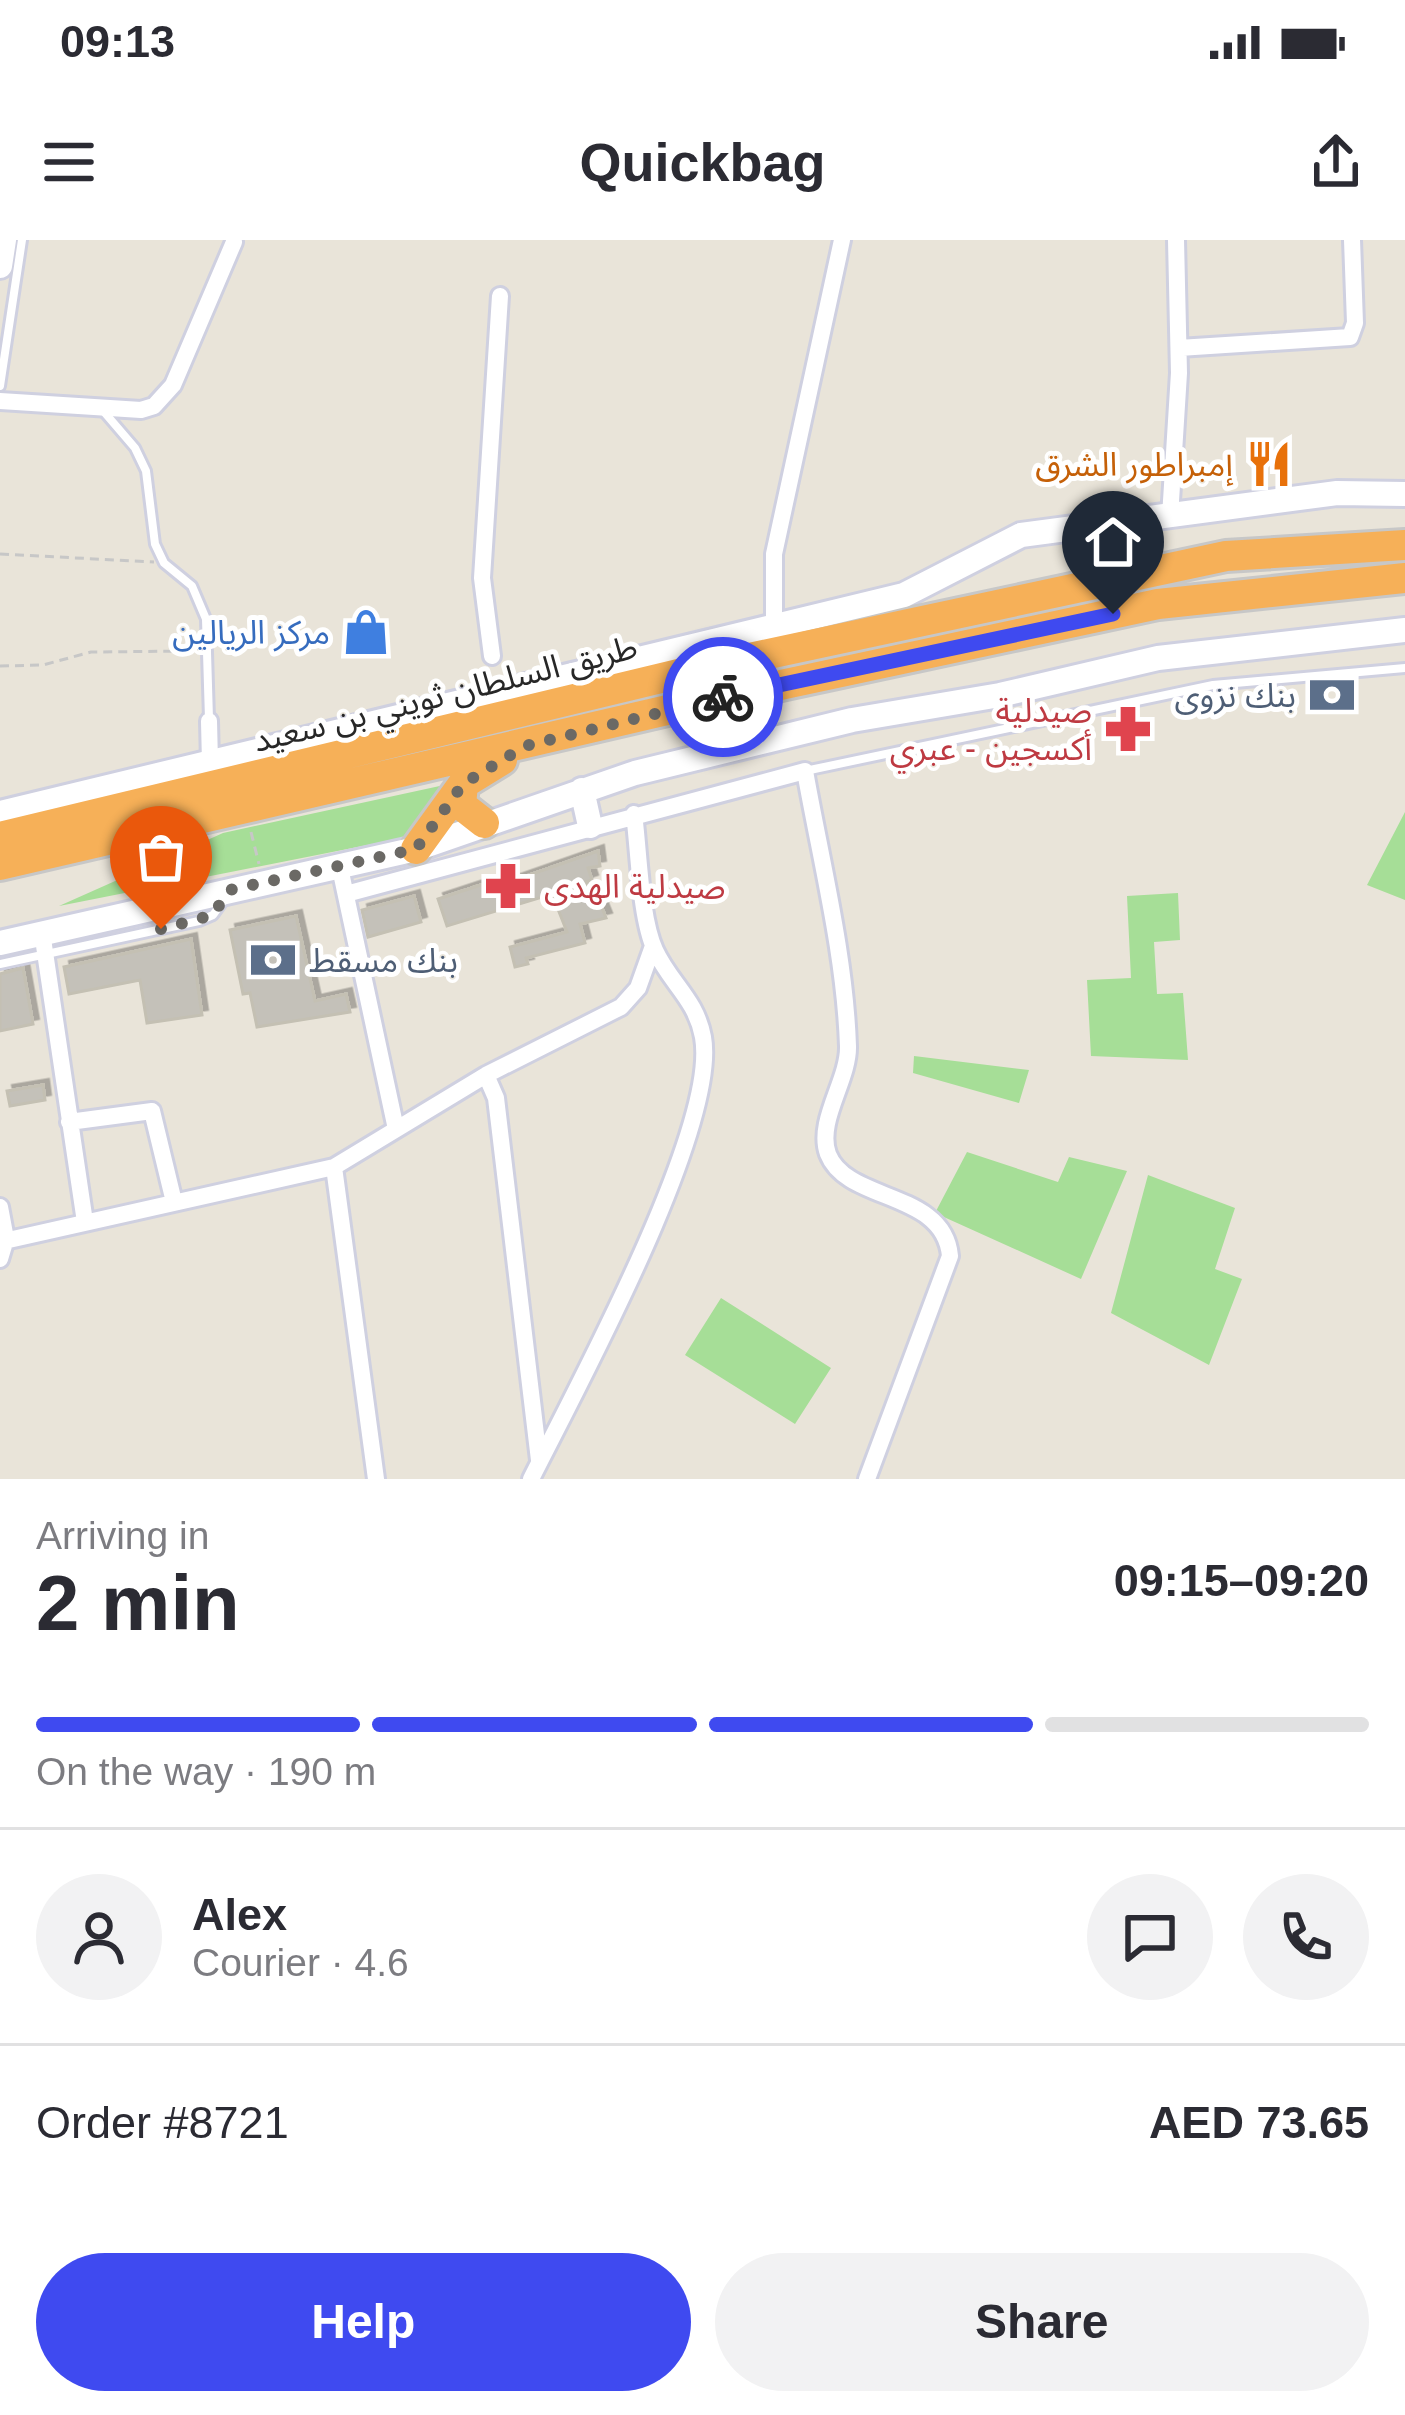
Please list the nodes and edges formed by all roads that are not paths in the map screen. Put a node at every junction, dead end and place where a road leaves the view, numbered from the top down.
1 (3, 240) edge
2 (22, 240) edge
3 (842, 240) edge
4 (1176, 240) edge
5 (1352, 240) edge
6 (234, 242) edge
7 (0, 266) edge
8 (500, 296) dead end
9 (1179, 348) junction
10 (0, 386) edge
11 (0, 401) edge
12 (100, 408) junction
13 (1405, 494) edge
14 (1170, 517) junction
15 (1405, 530) edge
16 (1405, 544) edge
17 (1226, 556) junction
18 (1405, 578) edge
19 (774, 625) junction
20 (1405, 630) edge
21 (492, 656) dead end
22 (1405, 668) edge
23 (209, 721) joint
24 (525, 746) junction
25 (210, 763) junction
26 (805, 771) junction
27 (463, 784) junction
28 (582, 790) junction
29 (0, 791) edge
30 (45, 803) junction
31 (0, 813) edge
32 (634, 814) junction
33 (484, 823) junction
34 (590, 826) junction
35 (0, 837) edge
36 (416, 849) junction
37 (0, 866) edge
38 (340, 868) junction
39 (346, 894) junction
40 (44, 943) junction
41 (0, 944) edge
42 (652, 946) junction
43 (0, 964) edge
44 (486, 1075) junction
45 (69, 1122) junction
46 (396, 1129) junction
47 (334, 1167) junction
48 (174, 1202) junction
49 (0, 1207) edge
50 (85, 1222) junction
51 (3, 1241) edge
52 (0, 1259) edge
53 (539, 1462) junction
54 (376, 1479) edge
55 (531, 1479) edge
56 (867, 1479) edge

1 - 7 street
2 - 10 lane
3 - 19 street
4 - 9 street
5 - 9 street
6 - 12 street
8 - 21 street
9 - 14 street
11 - 12 street
12 - 23 lane
13 - 14 street
14 - 19 street
15 - 17 highway
16 - 17 highway, طريق السلطان ثويني بن سعيد
17 - 35 highway, طريق السلطان ثويني بن سعيد
18 - 24 highway, طريق السلطان ثويني بن سعيد
19 - 25 street
20 - 28 street
22 - 26 lane
23 - 25 street
24 - 27 highway
24 - 37 highway, طريق السلطان ثويني بن سعيد
25 - 30 street
26 - 32 street
26 - 56 street
27 - 33 highway
27 - 36 highway
28 - 33 street
28 - 34 street
29 - 30 street
30 - 31 street
32 - 34 street
32 - 42 street
33 - 36 street
34 - 39 street
36 - 38 street
38 - 39 street
38 - 40 street
39 - 46 street
40 - 41 street
40 - 43 lane
40 - 45 street
42 - 44 street
42 - 53 street
44 - 46 street
44 - 53 street
45 - 48 street
45 - 50 street
46 - 47 street
47 - 48 street
47 - 54 street
48 - 50 street
49 - 51 street
50 - 51 street
51 - 52 street
53 - 55 street

